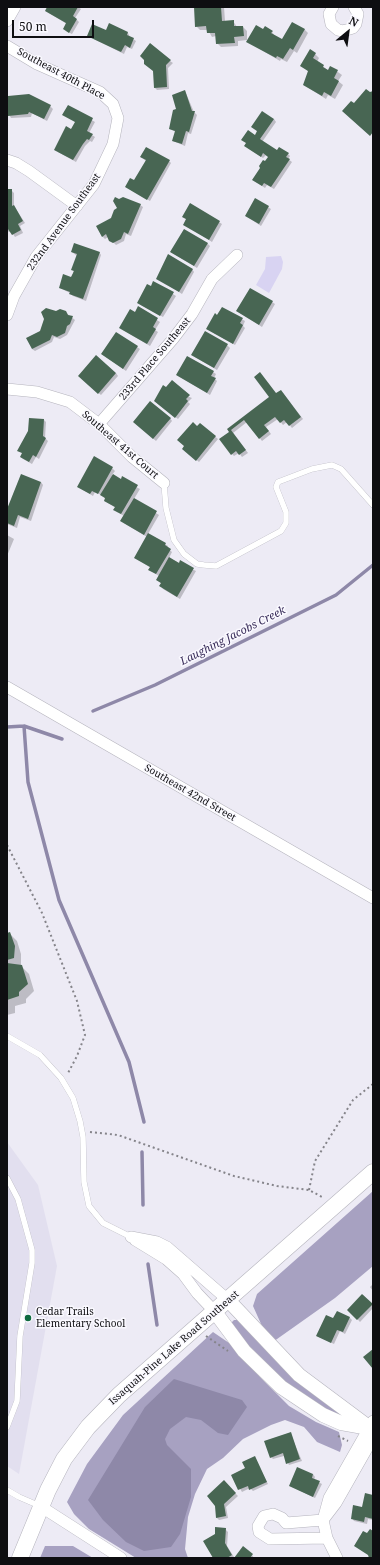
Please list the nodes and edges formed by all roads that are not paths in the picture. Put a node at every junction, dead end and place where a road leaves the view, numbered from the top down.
1 (15, 7) edge
2 (354, 7) edge
3 (330, 8) edge
4 (7, 22) edge
5 (7, 46) edge
6 (113, 104) joint
7 (7, 154) edge
8 (7, 159) edge
9 (76, 206) junction
10 (237, 255) dead end
11 (7, 315) edge
12 (7, 388) edge
13 (99, 424) junction
14 (164, 483) joint
15 (373, 506) edge
16 (7, 687) edge
17 (373, 898) edge
18 (7, 1036) edge
19 (373, 1172) edge
20 (7, 1178) edge
21 (131, 1237) junction
22 (228, 1300) junction
23 (215, 1312) junction
24 (7, 1427) edge
25 (372, 1429) edge
26 (7, 1490) edge
27 (40, 1506) junction
28 (323, 1520) junction
29 (286, 1523) junction
30 (286, 1538) junction
31 (327, 1538) junction
32 (20, 1558) edge
33 (121, 1558) edge
34 (337, 1558) edge

1 - 4 street
2 - 3 street
5 - 6 street, Southeast 40th Place
6 - 9 street, 232nd Avenue Southeast
7 - 8 street
8 - 9 street
9 - 11 street, 232nd Avenue Southeast
10 - 13 street, 233rd Place Southeast
12 - 13 street, Southeast 41st Court
13 - 14 street, Southeast 41st Court
14 - 15 lane
16 - 17 street, Southeast 42nd Street
18 - 21 lane
19 - 22 main road, Issaquah-Pine Lake Road Southeast
20 - 24 lane
21 - 22 street
21 - 23 street
22 - 23 main road, Issaquah-Pine Lake Road Southeast
22 - 25 street
23 - 25 street
23 - 27 main road, Issaquah-Pine Lake Road Southeast
25 - 28 street
26 - 27 lane
27 - 32 main road, Issaquah-Pine Lake Road Southeast
27 - 33 street
28 - 29 street
28 - 31 street
29 - 30 street
29 - 30 street
30 - 31 street
31 - 34 street

